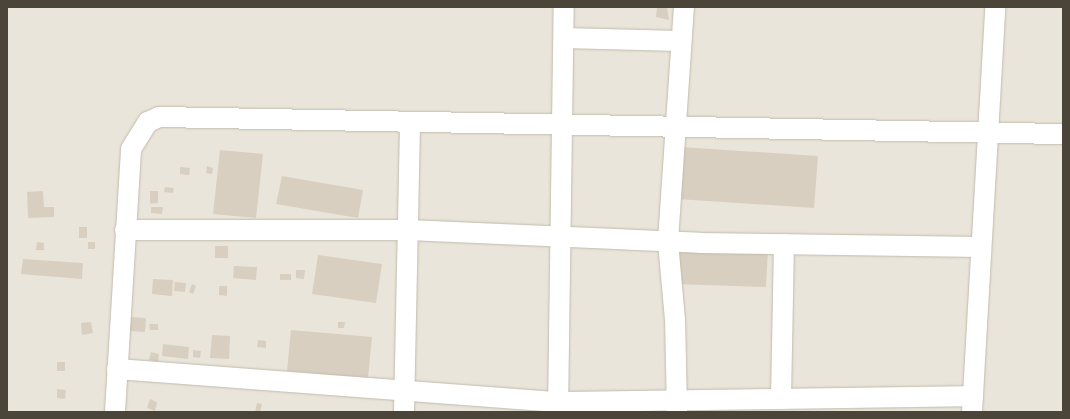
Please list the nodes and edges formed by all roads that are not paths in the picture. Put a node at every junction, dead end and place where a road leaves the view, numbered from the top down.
1 (564, 7) edge
2 (684, 7) edge
3 (995, 7) edge
4 (564, 38) junction
5 (679, 40) junction
6 (410, 123) junction
7 (562, 126) junction
8 (678, 127) junction
9 (987, 133) junction
10 (1063, 134) edge
11 (125, 230) junction
12 (408, 230) junction
13 (561, 237) junction
14 (668, 241) junction
15 (784, 244) junction
16 (981, 247) junction
17 (117, 369) junction
18 (404, 390) junction
19 (780, 399) junction
20 (973, 404) edge
21 (677, 406) edge
22 (558, 407) edge
23 (115, 412) edge
24 (404, 412) edge

1 - 4 street
2 - 5 street
3 - 9 street
4 - 5 street
4 - 7 street
5 - 8 street
6 - 7 street
6 - 11 street
6 - 12 street
7 - 8 street
7 - 13 street
8 - 9 street
8 - 14 street
9 - 10 street
9 - 16 street
11 - 12 street
11 - 17 street
12 - 13 street
12 - 18 street
13 - 14 street
13 - 22 street
14 - 15 street
14 - 21 street
15 - 16 street
15 - 19 street
16 - 20 street
17 - 18 street
17 - 23 street
18 - 22 street
18 - 24 street
19 - 20 street
19 - 21 street
21 - 22 street

